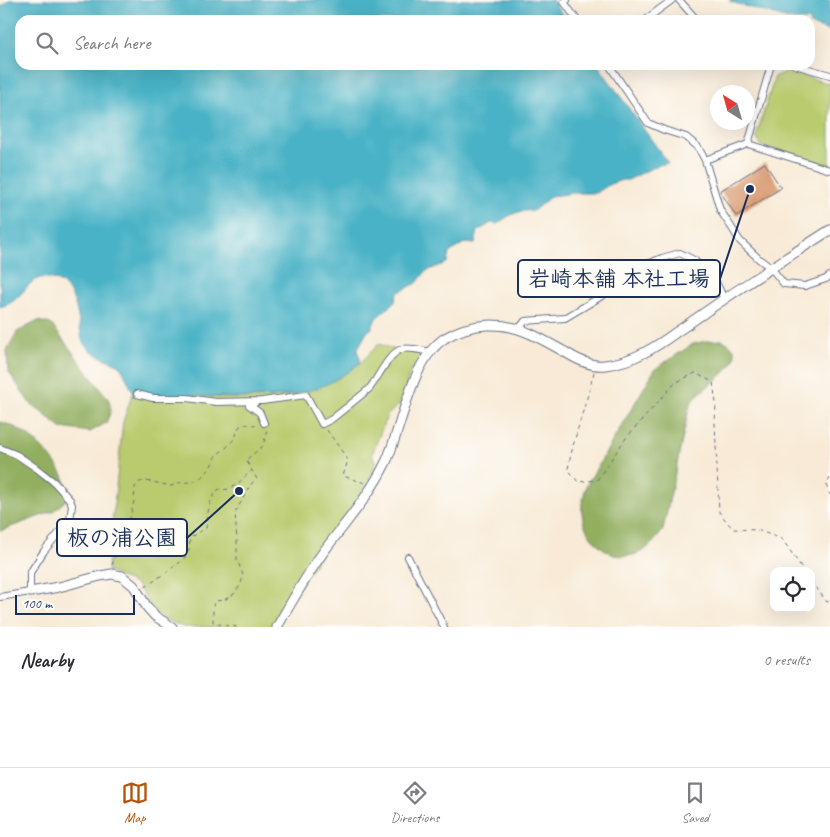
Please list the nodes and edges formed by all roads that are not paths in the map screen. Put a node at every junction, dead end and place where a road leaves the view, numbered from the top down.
1 (567, 0) edge
2 (672, 0) edge
3 (680, 0) edge
4 (573, 15) edge
5 (651, 15) edge
6 (692, 15) edge
7 (612, 70) edge
8 (770, 70) edge
9 (812, 70) edge
10 (830, 75) edge
11 (748, 144) junction
12 (705, 160) junction
13 (830, 170) edge
14 (830, 230) edge
15 (772, 268) junction
16 (830, 276) edge
17 (724, 299) junction
18 (519, 329) junction
19 (431, 352) junction
20 (137, 394) dead end
21 (262, 401) junction
22 (264, 422) road end
23 (0, 448) edge
24 (408, 557) dead end
25 (30, 592) junction
26 (0, 597) edge
27 (172, 627) edge
28 (277, 627) edge
29 (444, 627) edge

1 - 4 street
2 - 5 street
3 - 6 street
7 - 12 street
8 - 11 street
9 - 10 street
11 - 12 street
11 - 13 street
12 - 15 street
14 - 15 street
15 - 16 street
15 - 17 street
17 - 18 street
17 - 18 street
18 - 19 street
19 - 21 street
19 - 28 street
20 - 21 street
21 - 22 street
23 - 25 street
24 - 29 street
25 - 26 street
25 - 27 street

